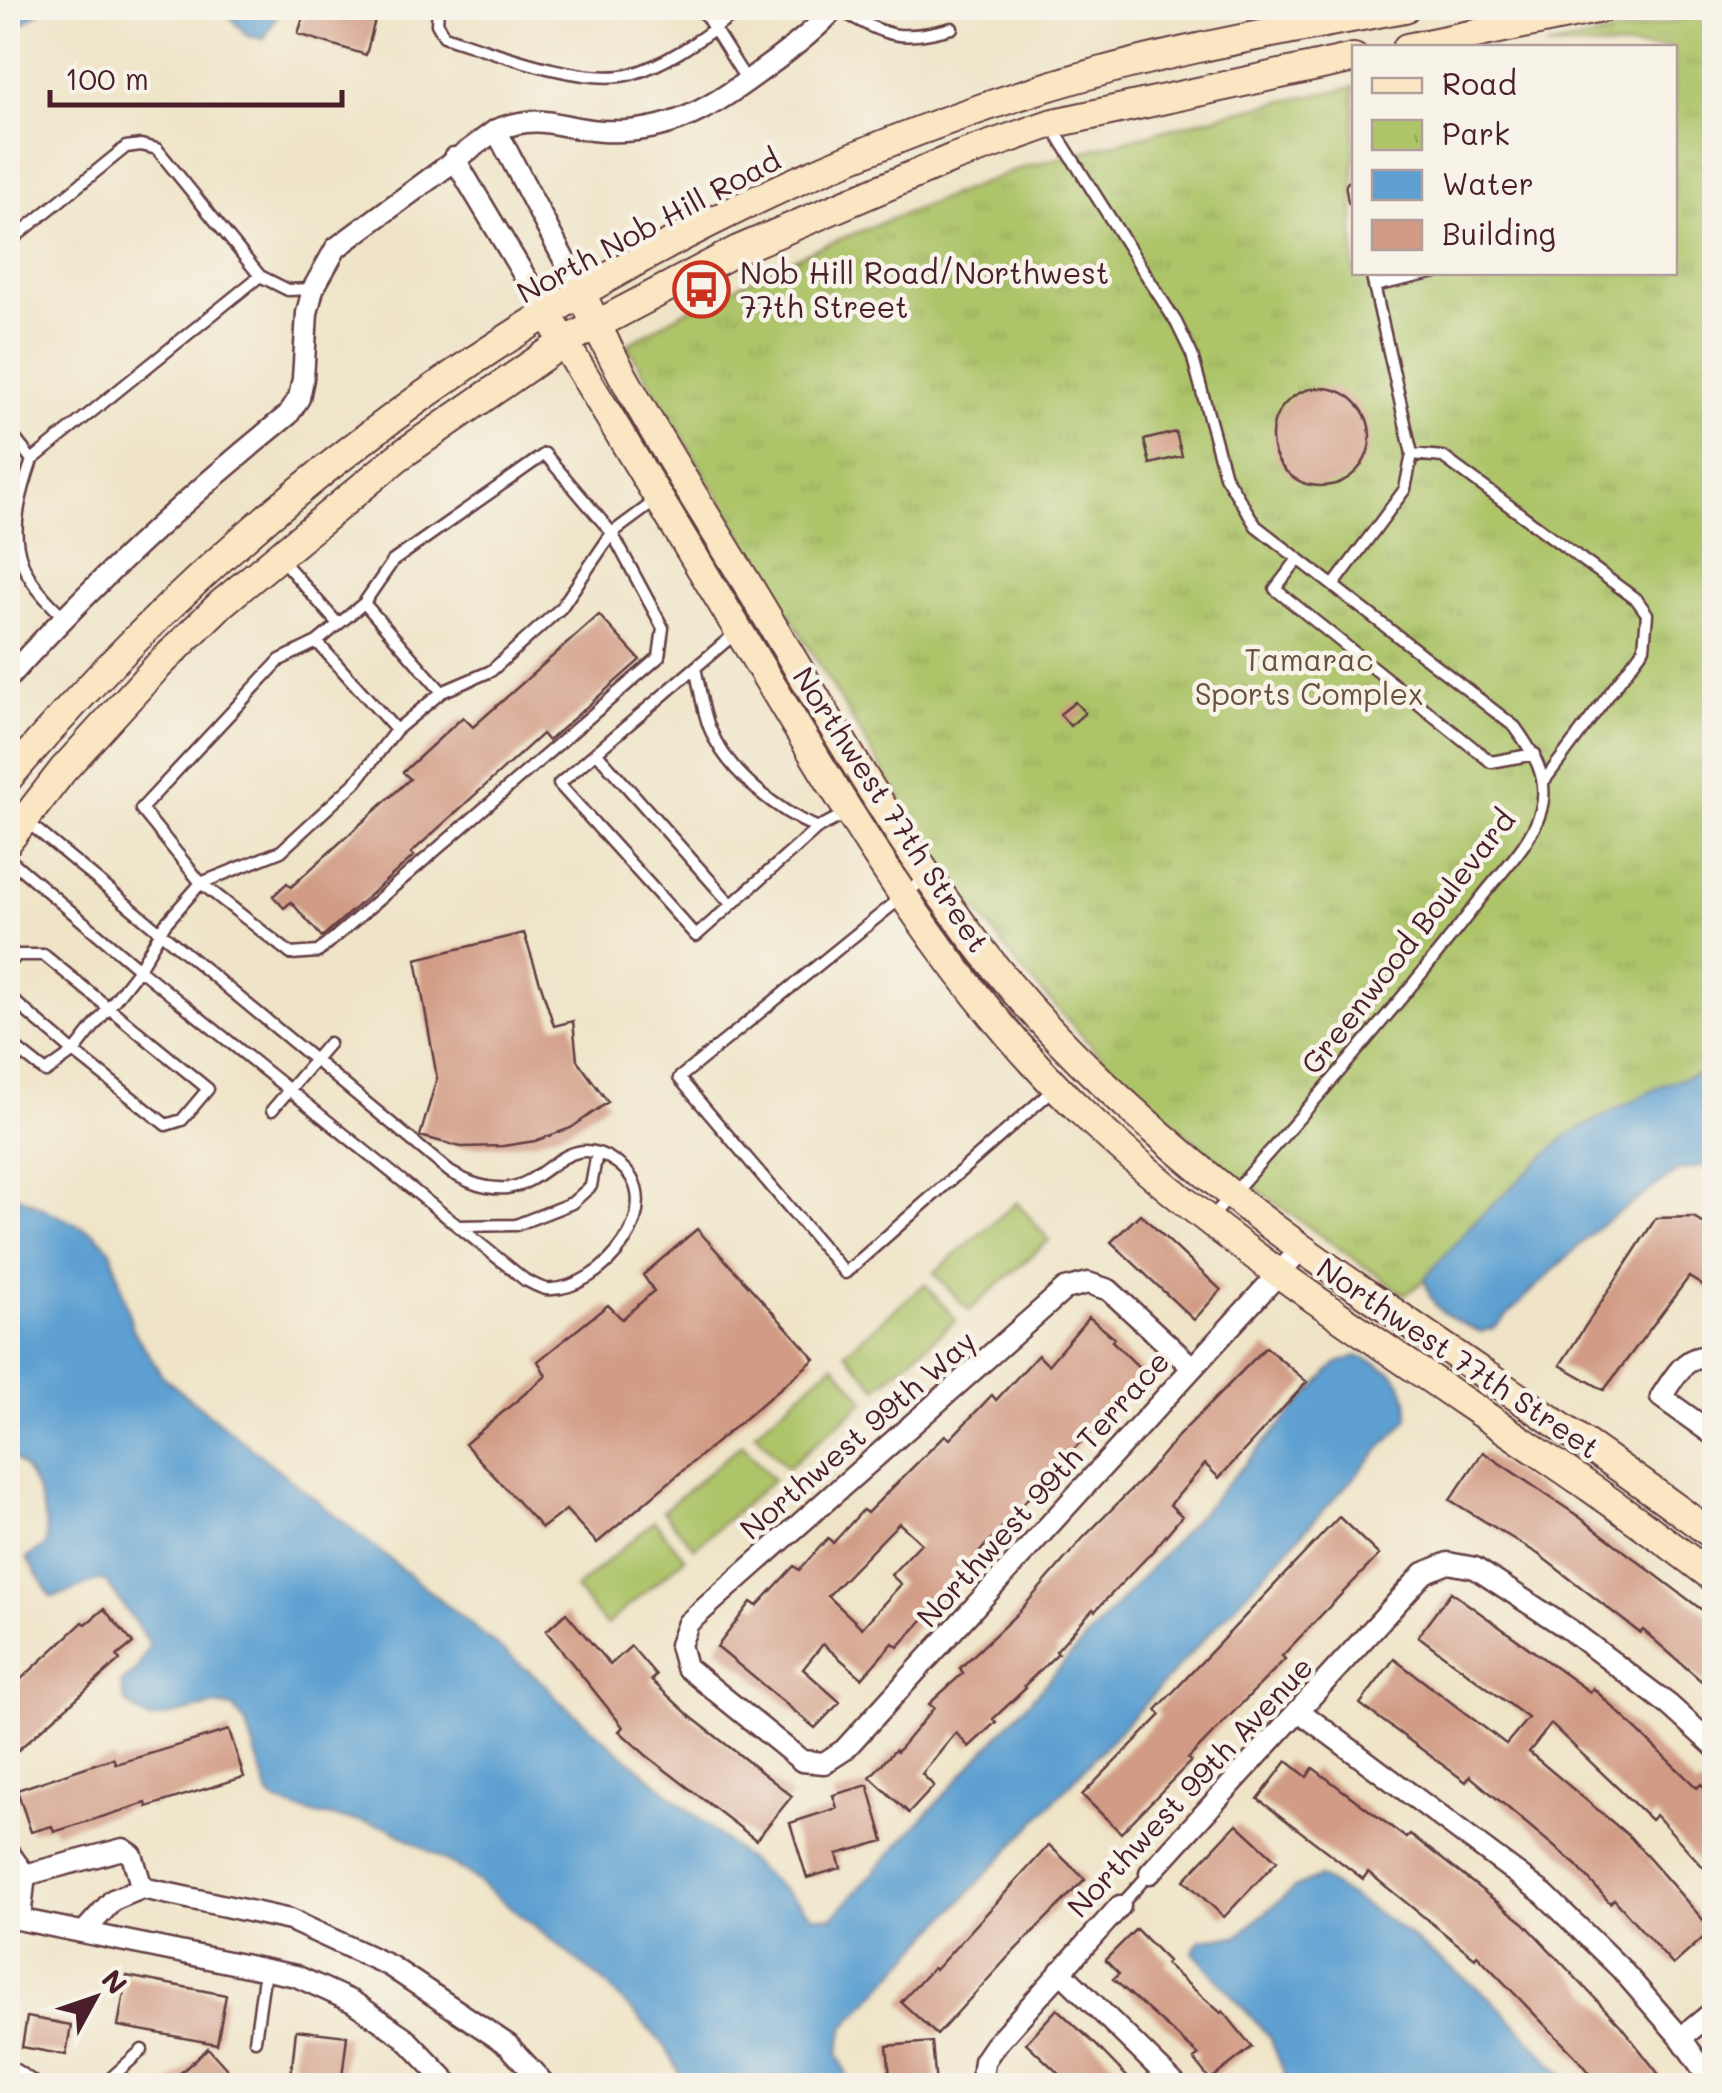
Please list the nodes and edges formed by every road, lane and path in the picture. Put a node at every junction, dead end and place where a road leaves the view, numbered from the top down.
1 (438, 8) edge
2 (592, 8) edge
3 (617, 8) edge
4 (701, 8) edge
5 (743, 8) edge
6 (835, 8) edge
7 (1405, 8) edge
8 (1601, 8) edge
9 (714, 28) junction
10 (952, 28) dead end
11 (1422, 45) edge
12 (1352, 58) edge
13 (747, 81) junction
14 (1050, 124) junction
15 (496, 130) junction
16 (454, 158) junction
17 (8, 243) edge
18 (1372, 275) edge
19 (1423, 275) edge
20 (260, 276) junction
21 (1374, 286) junction
22 (313, 289) junction
23 (580, 290) junction
24 (546, 312) junction
25 (596, 324) junction
26 (564, 342) junction
27 (8, 430) edge
28 (1412, 454) junction
29 (32, 460) junction
30 (658, 498) junction
31 (612, 533) junction
32 (278, 554) junction
33 (1298, 559) junction
34 (1333, 586) junction
35 (364, 603) junction
36 (64, 617) junction
37 (338, 624) junction
38 (738, 630) junction
39 (318, 642) junction
40 (695, 668) junction
41 (8, 678) edge
42 (442, 692) junction
43 (396, 730) junction
44 (596, 752) junction
45 (1535, 754) junction
46 (8, 778) edge
47 (1544, 781) junction
48 (848, 812) junction
49 (13, 822) edge
50 (818, 828) junction
51 (8, 858) edge
52 (928, 875) junction
53 (201, 883) junction
54 (905, 894) junction
55 (730, 903) junction
56 (159, 934) junction
57 (8, 966) edge
58 (139, 969) junction
59 (8, 996) edge
60 (109, 1006) junction
61 (8, 1042) edge
62 (329, 1043) dead end
63 (74, 1052) junction
64 (314, 1062) junction
65 (1057, 1086) junction
66 (288, 1090) junction
67 (272, 1110) dead end
68 (597, 1153) junction
69 (1232, 1195) junction
70 (1210, 1219) junction
71 (457, 1226) junction
72 (1301, 1250) junction
73 (1279, 1274) junction
74 (1714, 1357) edge
75 (1192, 1368) junction
76 (1714, 1435) edge
77 (1714, 1536) edge
78 (1714, 1578) edge
79 (1299, 1711) junction
80 (1714, 1746) edge
81 (824, 1763) joint
82 (8, 1852) edge
83 (1150, 1873) joint
84 (25, 1874) junction
85 (142, 1888) junction
86 (1120, 1906) joint
87 (14, 1918) edge
88 (85, 1931) junction
89 (265, 1970) junction
90 (1060, 1971) junction
91 (1714, 2011) edge
92 (1681, 2038) junction
93 (254, 2040) dead end
94 (142, 2050) dead end
95 (8, 2071) edge
96 (1714, 2085) edge
97 (32, 2086) edge
98 (102, 2086) edge
99 (450, 2086) edge
100 (546, 2086) edge
101 (981, 2086) edge
102 (1177, 2086) edge

1 - 9 lane
2 - 3 lane
4 - 9 lane
5 - 9 lane
6 - 10 lane
6 - 13 street
7 - 23 street, North Nob Hill Road
8 - 11 street
9 - 13 lane
12 - 14 street, North Nob Hill Road
13 - 15 street
14 - 25 street, North Nob Hill Road
14 - 33 lane
15 - 16 street
15 - 23 street, Northwest 77th Street
16 - 22 street
16 - 24 street, Northwest 77th Street
17 - 20 lane
18 - 21 lane
19 - 21 lane
20 - 22 lane
20 - 29 lane
21 - 28 lane
22 - 36 street
23 - 24 street, North Nob Hill Road
23 - 25 street, Northwest 77th Street
24 - 26 street, Northwest 77th Street
24 - 46 street, North Nob Hill Road
25 - 26 street, North Nob Hill Road
25 - 52 street, Northwest 77th Street
26 - 30 street, Northwest 77th Street
26 - 32 street, North Nob Hill Road
27 - 29 lane
28 - 34 lane
28 - 47 lane
29 - 36 lane
30 - 31 lane
30 - 38 street, Northwest 77th Street
31 - 35 lane
31 - 42 lane
31 - 53 lane
32 - 37 lane
32 - 49 street, North Nob Hill Road
33 - 34 lane
33 - 45 lane
34 - 45 lane
35 - 37 lane
35 - 42 lane
36 - 41 street
37 - 39 lane
38 - 40 lane
38 - 48 street, Northwest 77th Street
39 - 43 lane
39 - 53 lane
40 - 44 lane
40 - 50 lane
42 - 43 lane
43 - 53 lane
44 - 55 lane
44 - 55 lane
45 - 47 lane
47 - 69 lane, Greenwood Boulevard
48 - 50 lane
48 - 54 street, Northwest 77th Street
49 - 56 lane
50 - 55 lane
51 - 58 lane
52 - 54 lane
52 - 69 street, Northwest 77th Street
53 - 56 lane
54 - 65 street, Northwest 77th Street
54 - 65 lane
56 - 58 lane
56 - 64 lane
57 - 60 lane
58 - 60 lane
58 - 66 lane
59 - 63 lane
60 - 63 lane
60 - 63 lane
61 - 63 lane
62 - 64 lane
64 - 66 lane
64 - 68 lane
65 - 70 street, Northwest 77th Street
66 - 67 lane
66 - 71 lane
68 - 71 lane
68 - 71 lane
69 - 70 lane, Greenwood Boulevard
69 - 72 street, Northwest 77th Street
70 - 73 street, Northwest 77th Street
72 - 73 street, Northwest 99th Terrace
72 - 77 street, Northwest 77th Street
73 - 75 street, Northwest 99th Terrace
73 - 78 street, Northwest 77th Street
74 - 76 street
75 - 81 street, Northwest 99th Terrace
75 - 81 street, Northwest 99th Way
79 - 80 street, Northwest 99th Avenue
79 - 83 street, Northwest 99th Avenue
79 - 92 street
82 - 84 street
83 - 86 lane, Northwest 99th Avenue
84 - 85 street
84 - 87 street
85 - 88 street
85 - 100 street
86 - 90 street, Northwest 99th Avenue
87 - 88 street
88 - 89 street
89 - 93 lane
89 - 99 street
90 - 101 street, Northwest 99th Avenue
90 - 102 street
91 - 92 street
92 - 96 street
94 - 98 lane
95 - 97 street

